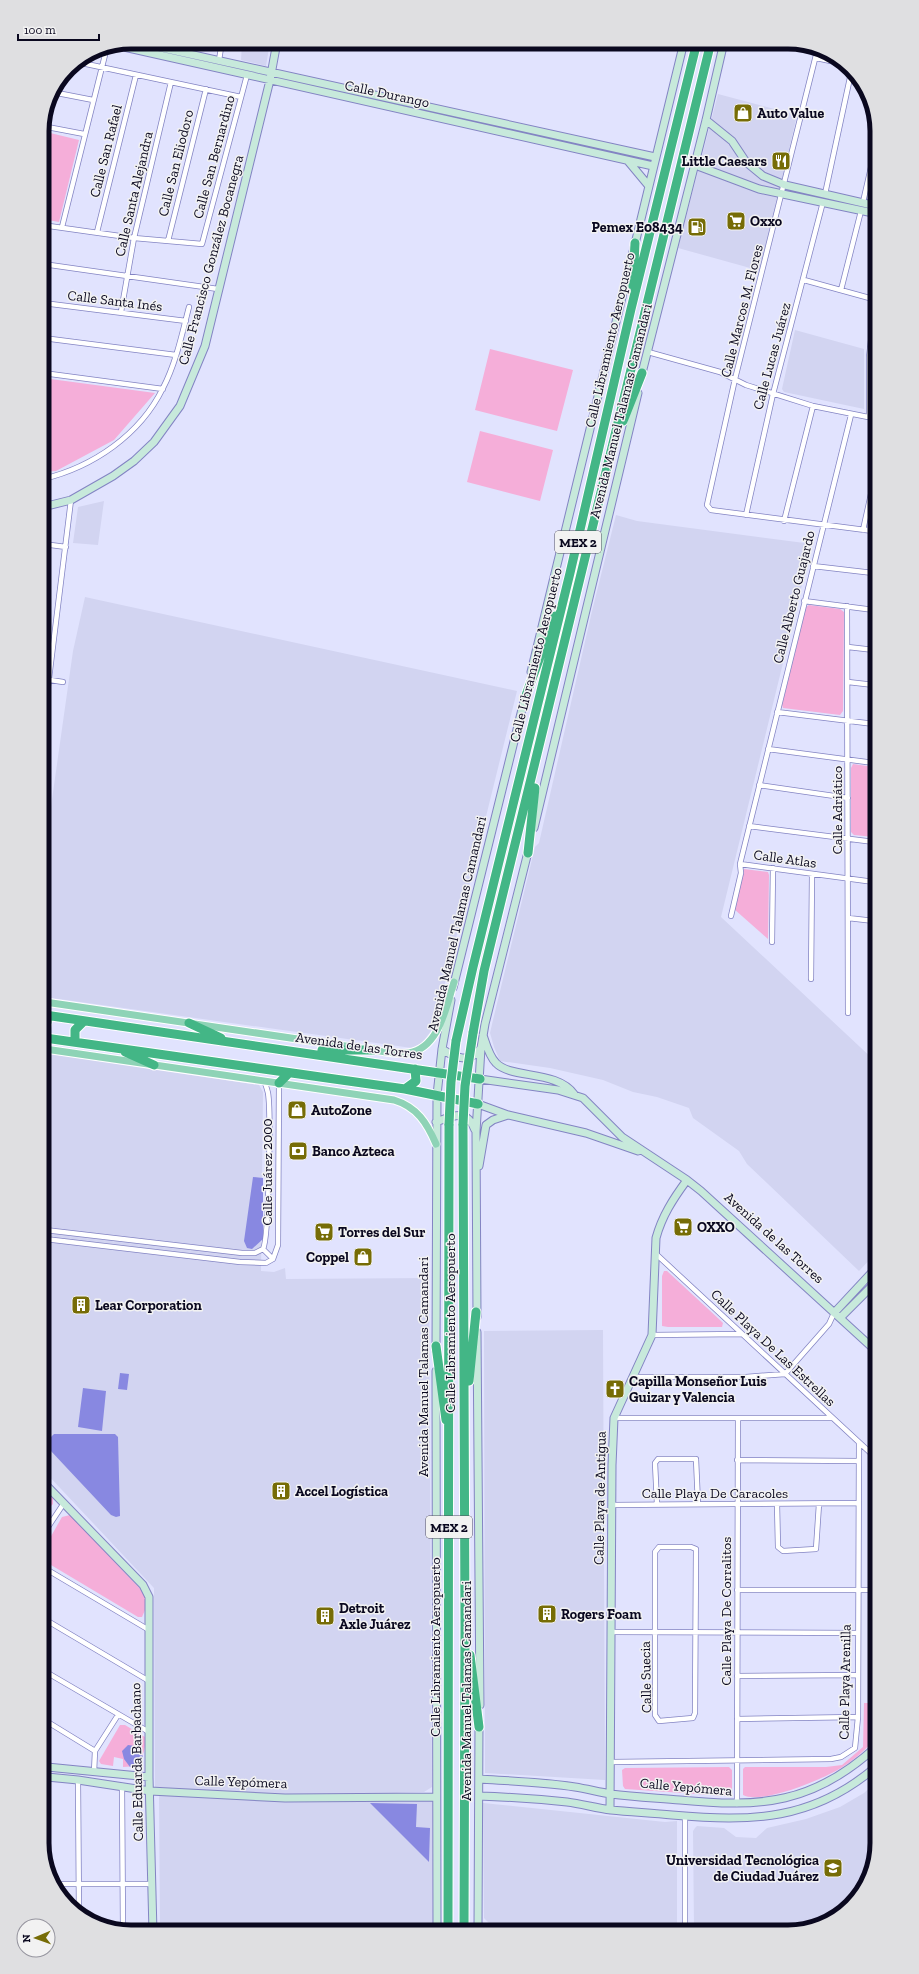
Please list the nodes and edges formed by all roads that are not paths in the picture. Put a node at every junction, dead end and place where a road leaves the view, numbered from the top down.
1 (133, 49) edge
2 (170, 49) edge
3 (185, 49) edge
4 (221, 49) edge
5 (276, 49) edge
6 (682, 49) edge
7 (695, 49) edge
8 (709, 49) edge
9 (722, 49) edge
10 (106, 53) edge
11 (185, 53) junction
12 (817, 54) edge
13 (816, 58) junction
14 (220, 60) junction
15 (830, 61) edge
16 (84, 64) edge
17 (102, 68) junction
18 (272, 72) junction
19 (136, 74) junction
20 (247, 75) junction
21 (850, 77) edge
22 (270, 80) junction
23 (171, 82) junction
24 (206, 89) junction
25 (58, 93) edge
26 (241, 97) junction
27 (93, 100) junction
28 (706, 120) junction
29 (49, 127) edge
30 (84, 134) junction
31 (655, 158) junction
32 (626, 160) junction
33 (695, 165) junction
34 (653, 166) junction
35 (870, 172) edge
36 (648, 185) junction
37 (785, 185) junction
38 (783, 194) junction
39 (825, 194) junction
40 (823, 202) junction
41 (863, 202) junction
42 (870, 204) edge
43 (861, 211) junction
44 (870, 213) edge
45 (49, 225) edge
46 (62, 227) junction
47 (97, 232) junction
48 (134, 238) junction
49 (168, 241) junction
50 (635, 242) junction
51 (49, 265) edge
52 (127, 276) junction
53 (804, 280) junction
54 (218, 289) junction
55 (841, 290) junction
56 (870, 298) edge
57 (49, 304) edge
58 (189, 307) dead end
59 (632, 309) junction
60 (121, 312) junction
61 (186, 321) junction
62 (49, 339) edge
63 (870, 348) edge
64 (648, 352) junction
65 (176, 355) junction
66 (642, 373) junction
67 (49, 374) edge
68 (735, 379) junction
69 (870, 388) edge
70 (163, 389) junction
71 (773, 394) junction
72 (813, 406) junction
73 (851, 415) junction
74 (870, 418) edge
75 (611, 452) junction
76 (49, 477) edge
77 (870, 498) edge
78 (71, 500) junction
79 (49, 506) edge
80 (746, 515) junction
81 (784, 521) junction
82 (823, 525) junction
83 (863, 530) junction
84 (870, 531) edge
85 (49, 545) edge
86 (66, 548) junction
87 (813, 566) junction
88 (570, 573) junction
89 (870, 573) edge
90 (804, 601) junction
91 (847, 606) junction
92 (870, 609) edge
93 (848, 647) junction
94 (870, 650) edge
95 (49, 660) edge
96 (49, 680) edge
97 (63, 682) dead end
98 (848, 682) junction
99 (870, 685) edge
100 (525, 698) junction
101 (777, 712) junction
102 (848, 721) junction
103 (870, 724) edge
104 (768, 749) junction
105 (539, 754) junction
106 (848, 759) junction
107 (870, 762) edge
108 (759, 785) junction
109 (848, 798) junction
110 (749, 826) junction
111 (848, 839) junction
112 (870, 842) edge
113 (528, 853) junction
114 (740, 864) junction
115 (773, 868) junction
116 (812, 874) junction
117 (848, 879) junction
118 (870, 882) edge
119 (731, 916) dead end
120 (848, 918) junction
121 (870, 921) edge
122 (772, 942) dead end
123 (811, 979) dead end
124 (454, 982) junction
125 (49, 1003) edge
126 (848, 1013) dead end
127 (49, 1016) edge
128 (83, 1022) junction
129 (189, 1023) junction
130 (478, 1033) junction
131 (49, 1039) edge
132 (75, 1042) junction
133 (230, 1042) junction
134 (112, 1047) junction
135 (481, 1048) junction
136 (442, 1049) junction
137 (49, 1050) edge
138 (292, 1050) junction
139 (373, 1050) junction
140 (154, 1065) junction
141 (415, 1068) junction
142 (439, 1072) junction
143 (289, 1073) junction
144 (480, 1079) junction
145 (264, 1081) junction
146 (279, 1084) junction
147 (405, 1089) junction
148 (575, 1094) junction
149 (437, 1095) junction
150 (478, 1104) junction
151 (508, 1115) junction
152 (436, 1122) junction
153 (476, 1132) junction
154 (436, 1144) junction
155 (647, 1154) junction
156 (476, 1178) junction
157 (687, 1180) junction
158 (49, 1230) edge
159 (49, 1239) edge
160 (263, 1249) junction
161 (656, 1254) junction
162 (273, 1259) junction
163 (870, 1275) edge
164 (870, 1288) edge
165 (476, 1312) junction
166 (837, 1315) junction
167 (742, 1334) junction
168 (652, 1335) junction
169 (870, 1345) edge
170 (436, 1346) junction
171 (785, 1374) junction
172 (632, 1377) junction
173 (614, 1418) junction
174 (738, 1418) junction
175 (832, 1418) junction
176 (465, 1428) junction
177 (450, 1435) junction
178 (859, 1443) junction
179 (870, 1453) edge
180 (737, 1460) junction
181 (858, 1461) junction
182 (49, 1488) edge
183 (64, 1503) junction
184 (736, 1503) junction
185 (858, 1503) junction
186 (657, 1504) junction
187 (698, 1504) junction
188 (777, 1504) junction
189 (819, 1504) junction
190 (612, 1505) junction
191 (49, 1520) edge
192 (52, 1521) junction
193 (49, 1526) edge
194 (49, 1571) edge
195 (858, 1589) junction
196 (737, 1590) junction
197 (870, 1590) edge
198 (465, 1617) junction
199 (49, 1622) edge
200 (149, 1630) junction
201 (612, 1632) junction
202 (656, 1632) junction
203 (696, 1632) junction
204 (737, 1632) junction
205 (857, 1633) junction
206 (49, 1674) edge
207 (737, 1676) junction
208 (858, 1676) junction
209 (149, 1681) junction
210 (118, 1715) junction
211 (858, 1717) junction
212 (737, 1719) junction
213 (49, 1724) edge
214 (479, 1727) junction
215 (149, 1732) junction
216 (95, 1751) junction
217 (870, 1751) edge
218 (736, 1760) junction
219 (612, 1762) junction
220 (49, 1767) edge
221 (870, 1771) edge
222 (94, 1772) junction
223 (49, 1777) edge
224 (149, 1777) junction
225 (479, 1779) junction
226 (78, 1780) junction
227 (122, 1786) junction
228 (150, 1791) junction
229 (611, 1794) junction
230 (479, 1796) junction
231 (436, 1797) junction
232 (737, 1804) junction
233 (610, 1810) junction
234 (685, 1816) junction
235 (80, 1883) junction
236 (60, 1884) edge
237 (123, 1884) junction
238 (152, 1884) junction
239 (79, 1906) edge
240 (123, 1924) edge
241 (153, 1925) edge
242 (437, 1925) edge
243 (448, 1925) edge
244 (464, 1925) edge
245 (478, 1925) edge
246 (685, 1925) edge

1 - 20 main road, Calle Durango
2 - 11 main road, Calle Durango
3 - 11 street
4 - 14 street
5 - 18 main road, Calle Francisco González Bocanegra
6 - 31 main road, Avenida Manuel Talamas Camandari
7 - 59 highway, Calle Libramiento Aeropuerto / MEX 2
8 - 75 highway, Calle Libramiento Aeropuerto / MEX 2
9 - 28 main road, Avenida Manuel Talamas Camandari
10 - 17 street
11 - 14 main road, Calle Durango
12 - 13 street, Calle Marcos M. Flores
13 - 15 street
13 - 37 street, Calle Marcos M. Flores
14 - 18 main road, Calle Durango
16 - 17 street
17 - 19 street
17 - 27 street
18 - 22 main road, Calle Francisco González Bocanegra
18 - 31 main road, Calle Durango
19 - 23 street
19 - 47 street, Calle San Rafael
20 - 22 main road, Calle Durango
20 - 26 street, Calle San Bernardino
21 - 39 street
22 - 32 main road, Calle Durango
22 - 54 main road, Calle Francisco González Bocanegra
23 - 24 street
23 - 48 street, Calle Santa Alejandra
24 - 26 street
24 - 49 street, Calle San Eliodoro
25 - 27 street
26 - 49 street, Calle San Bernardino
27 - 30 street
28 - 33 main road, Avenida Manuel Talamas Camandari
28 - 37 main road
29 - 30 street
30 - 46 street
31 - 34 main road, Avenida Manuel Talamas Camandari
32 - 34 main road, Calle Durango
32 - 36 main road
33 - 38 main road
33 - 64 main road, Avenida Manuel Talamas Camandari
34 - 36 main road, Avenida Manuel Talamas Camandari
35 - 41 street
36 - 50 main road, Avenida Manuel Talamas Camandari
37 - 38 street, Calle Marcos M. Flores
37 - 39 main road
38 - 40 main road
38 - 68 street, Calle Marcos M. Flores
39 - 41 main road
40 - 43 main road
40 - 53 street, Calle Lucas Juárez
41 - 42 main road
43 - 44 main road
43 - 55 street
45 - 46 street
46 - 47 street
47 - 48 street
48 - 49 street
48 - 52 street, Calle Santa Alejandra
50 - 59 highway
50 - 100 main road, Avenida Manuel Talamas Camandari
51 - 52 street
52 - 54 street
52 - 60 street, Calle Santa Alejandra
53 - 55 street
53 - 71 street, Calle Lucas Juárez
54 - 78 main road, Calle Francisco González Bocanegra
55 - 56 street
57 - 60 street, Calle Santa Inés
58 - 61 street
59 - 88 highway, Calle Libramiento Aeropuerto / MEX 2
60 - 61 street, Calle Santa Inés
61 - 65 street
62 - 65 street
63 - 69 street
64 - 66 main road, Avenida Manuel Talamas Camandari
64 - 68 street
65 - 70 street
66 - 75 highway
66 - 113 main road, Avenida Manuel Talamas Camandari
67 - 70 street
68 - 71 street
68 - 80 street, Calle Marcos M. Flores
70 - 76 street
71 - 72 street
71 - 80 street, Calle Lucas Juárez
72 - 73 street
72 - 81 street
73 - 74 street
73 - 82 street, Calle Alberto Guajardo
75 - 105 highway, Calle Libramiento Aeropuerto / MEX 2
77 - 83 street
78 - 79 main road, Calle Francisco González Bocanegra
78 - 86 street
80 - 81 street
81 - 82 street
82 - 83 street
82 - 87 street, Calle Alberto Guajardo
83 - 84 street
85 - 86 street
86 - 95 street
87 - 89 street
87 - 90 street, Calle Alberto Guajardo
88 - 100 highway
88 - 177 highway, Calle Libramiento Aeropuerto / MEX 2, bridge
90 - 91 street
90 - 101 street, Calle Alberto Guajardo
91 - 92 street
91 - 93 street, Calle Adriático
93 - 94 street
93 - 98 street, Calle Adriático
96 - 97 street
98 - 99 street
98 - 102 street, Calle Adriático
100 - 124 main road, Avenida Manuel Talamas Camandari
101 - 102 street
101 - 104 street, Calle Alberto Guajardo
102 - 103 street
102 - 106 street, Calle Adriático
104 - 106 street
104 - 108 street, Calle Alberto Guajardo
105 - 113 highway
105 - 130 highway, Calle Libramiento Aeropuerto / MEX 2
106 - 107 street
106 - 109 street, Calle Adriático
108 - 109 street
108 - 110 street, Calle Alberto Guajardo
109 - 111 street, Calle Adriático
110 - 111 street
110 - 114 street, Calle Alberto Guajardo
111 - 112 street
111 - 117 street, Calle Adriático
113 - 130 main road, Avenida Manuel Talamas Camandari
114 - 115 street, Calle Atlas
114 - 119 street, Calle Alberto Guajardo
115 - 116 street, Calle Atlas
115 - 122 street
116 - 117 street, Calle Atlas
116 - 123 street
117 - 118 street, Calle Atlas
117 - 120 street, Calle Adriático
120 - 121 street
120 - 126 street, Calle Adriático
124 - 136 main road, Avenida Manuel Talamas Camandari
124 - 139 main road, Avenida de las Torres
125 - 129 main road, Avenida de las Torres
127 - 128 highway, Avenida de las Torres
128 - 132 highway
128 - 133 highway, Avenida de las Torres
129 - 133 highway
129 - 139 main road, Avenida de las Torres
130 - 135 main road, Avenida Manuel Talamas Camandari
130 - 148 main road
130 - 176 highway, Calle Libramiento Aeropuerto / MEX 2, bridge
131 - 132 highway, Avenida de las Torres
132 - 134 highway, Avenida de las Torres
133 - 138 highway, Avenida de las Torres
134 - 140 highway
134 - 143 highway, Avenida de las Torres
135 - 136 main road
135 - 144 main road, Avenida Manuel Talamas Camandari
136 - 142 main road, Avenida Manuel Talamas Camandari
137 - 140 main road
138 - 139 highway
138 - 141 highway, Avenida de las Torres
140 - 145 main road
141 - 142 highway, Avenida de las Torres
141 - 147 highway
142 - 144 highway, Avenida de las Torres
142 - 149 main road, Avenida Manuel Talamas Camandari
143 - 146 highway
143 - 147 highway, Avenida de las Torres
144 - 148 main road, Avenida de las Torres
144 - 150 main road, Avenida Manuel Talamas Camandari
145 - 146 main road
145 - 160 street, Calle Juárez 2000
146 - 154 main road
146 - 162 street, Calle Juárez 2000
147 - 149 highway, Avenida de las Torres
148 - 155 main road, Avenida de las Torres
149 - 150 highway, Avenida de las Torres
149 - 152 main road, Avenida Manuel Talamas Camandari
150 - 151 main road, Avenida de las Torres
150 - 153 main road, Avenida Manuel Talamas Camandari
151 - 155 main road, Avenida de las Torres
151 - 156 main road
152 - 153 main road
152 - 154 main road, Avenida Manuel Talamas Camandari
153 - 156 main road, Avenida Manuel Talamas Camandari
154 - 170 main road, Avenida Manuel Talamas Camandari
155 - 157 main road, Avenida de las Torres
156 - 165 main road, Avenida Manuel Talamas Camandari
157 - 161 main road, Calle Playa de Antigua
157 - 166 main road, Avenida de las Torres
158 - 160 street
159 - 162 street
160 - 162 street
161 - 167 street, Calle Playa De Las Estrellas
161 - 168 main road, Calle Playa de Antigua
163 - 166 main road
164 - 166 main road
165 - 176 highway
165 - 214 main road, Avenida Manuel Talamas Camandari
166 - 169 main road, Avenida de las Torres
166 - 171 street
167 - 168 street
167 - 171 street, Calle Playa De Las Estrellas
168 - 172 main road, Calle Playa de Antigua
170 - 177 highway
170 - 231 main road, Avenida Manuel Talamas Camandari
171 - 172 street
171 - 175 street, Calle Playa De Las Estrellas
172 - 173 main road, Calle Playa de Antigua
173 - 174 street
173 - 190 main road, Calle Playa de Antigua
174 - 175 street
174 - 180 street, Calle Playa De Corralitos
175 - 178 street, Calle Playa De Las Estrellas
176 - 198 highway, Calle Libramiento Aeropuerto / MEX 2
177 - 243 highway, Calle Libramiento Aeropuerto / MEX 2
178 - 179 street, Calle Playa De Las Estrellas
178 - 181 street, Calle Playa Arenilla
180 - 181 street
180 - 184 street, Calle Playa De Corralitos
181 - 185 street, Calle Playa Arenilla
182 - 183 main road
183 - 192 street
183 - 200 main road, Calle Eduarda Barbachano
184 - 187 street, Calle Playa De Caracoles
184 - 188 street, Calle Playa De Caracoles
184 - 196 street, Calle Playa De Corralitos
185 - 189 street, Calle Playa De Caracoles
185 - 195 street, Calle Playa Arenilla
186 - 187 street, Calle Playa De Caracoles
186 - 187 street
186 - 190 street, Calle Playa De Caracoles
188 - 189 street, Calle Playa De Caracoles
188 - 189 street
190 - 201 main road, Calle Playa de Antigua
191 - 192 street
192 - 193 street
194 - 200 street
195 - 196 street
195 - 197 street
195 - 205 street, Calle Playa Arenilla
196 - 204 street, Calle Playa De Corralitos
198 - 214 highway
198 - 244 highway, Calle Libramiento Aeropuerto / MEX 2
199 - 209 street
200 - 209 main road, Calle Eduarda Barbachano
201 - 202 street
201 - 219 main road, Calle Playa de Antigua
202 - 203 street
202 - 203 street
202 - 203 street, Calle Suecia
203 - 204 street
204 - 205 street
204 - 207 street, Calle Playa De Corralitos
205 - 208 street, Calle Playa Arenilla
206 - 210 street
207 - 208 street
207 - 212 street, Calle Playa De Corralitos
208 - 211 street, Calle Playa Arenilla
209 - 215 main road, Calle Eduarda Barbachano
210 - 215 street
210 - 216 street
211 - 212 street
211 - 218 street, Calle Playa Arenilla
212 - 218 street, Calle Playa De Corralitos
213 - 216 street
214 - 225 main road, Avenida Manuel Talamas Camandari
215 - 224 main road, Calle Eduarda Barbachano
216 - 222 street
217 - 232 main road, Calle Yepómera
218 - 219 street, Calle Playa Arenilla
218 - 232 street, Calle Playa De Corralitos
219 - 229 main road, Calle Playa de Antigua
220 - 222 main road
221 - 234 main road, Calle Yepómera
222 - 224 main road
223 - 226 main road, Calle Yepómera
224 - 228 main road, Calle Eduarda Barbachano
225 - 229 main road, Calle Yepómera
225 - 230 main road, Avenida Manuel Talamas Camandari
226 - 227 main road, Calle Yepómera
226 - 235 street
227 - 228 main road, Calle Yepómera
227 - 237 street
228 - 231 main road, Calle Yepómera
228 - 238 main road, Calle Eduarda Barbachano
229 - 232 main road, Calle Yepómera
229 - 233 main road, Calle Playa de Antigua
230 - 233 main road, Calle Yepómera
230 - 245 main road, Avenida Manuel Talamas Camandari
231 - 242 main road, Avenida Manuel Talamas Camandari
233 - 234 main road, Calle Yepómera
234 - 246 street
235 - 236 street
235 - 237 street
235 - 239 street
237 - 238 street
237 - 240 street
238 - 241 main road, Calle Eduarda Barbachano

